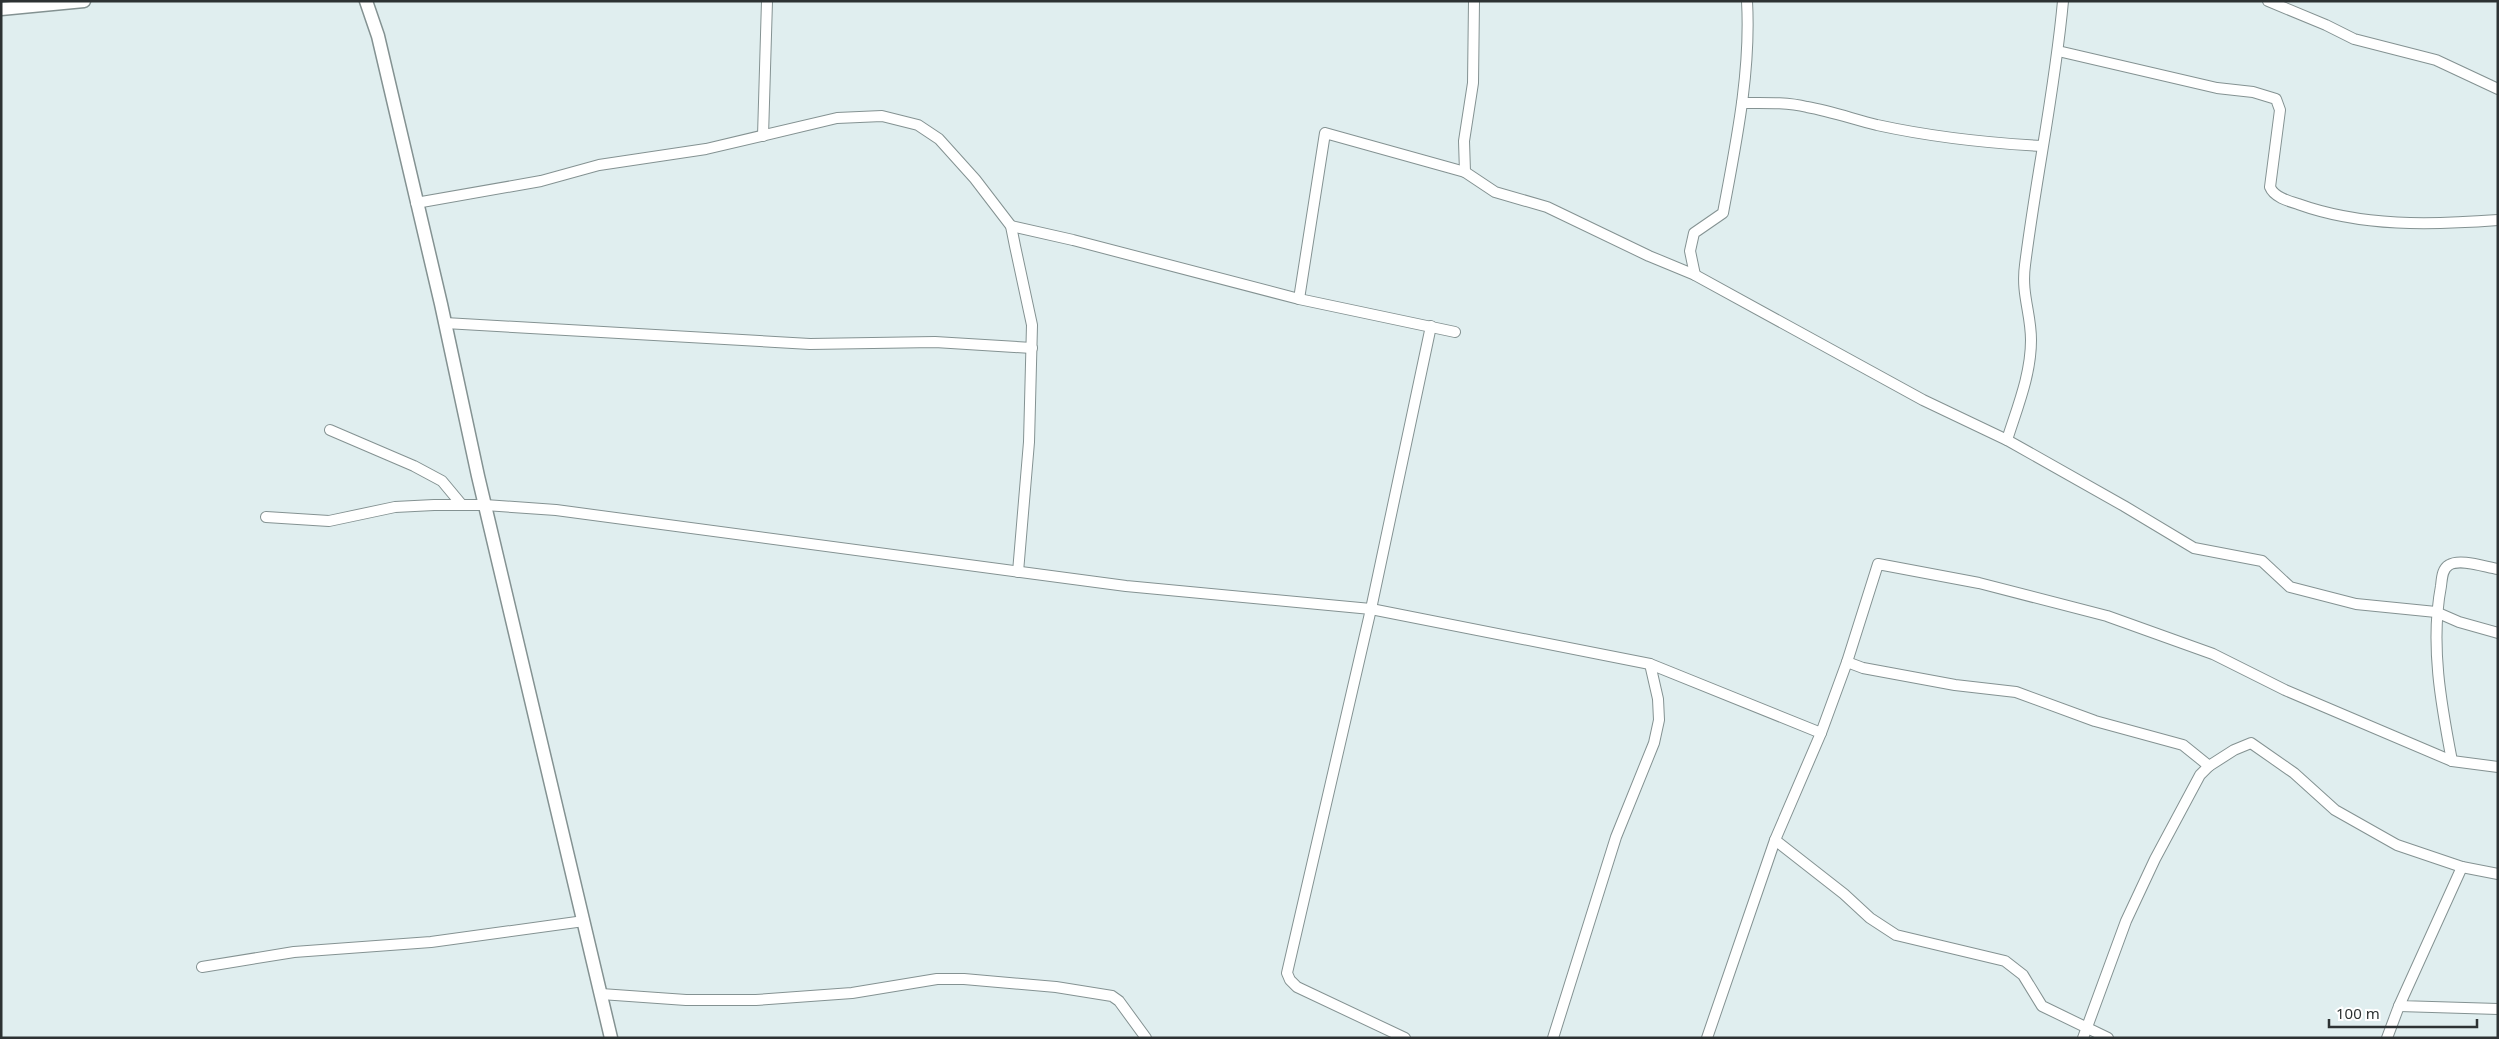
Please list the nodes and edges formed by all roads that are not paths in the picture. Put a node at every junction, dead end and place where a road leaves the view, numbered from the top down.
1 (84, 1) edge
2 (366, 1) edge
3 (767, 1) edge
4 (1474, 1) edge
5 (1747, 1) edge
6 (2063, 1) edge
7 (2268, 1) edge
8 (1, 9) edge
9 (2058, 51) junction
10 (2498, 89) edge
11 (1742, 103) junction
12 (763, 136) junction
13 (2042, 146) junction
14 (1465, 172) junction
15 (416, 203) junction
16 (2498, 220) edge
17 (1011, 226) junction
18 (1695, 275) junction
19 (1299, 299) junction
20 (445, 323) junction
21 (1431, 326) junction
22 (1455, 332) dead end
23 (1032, 348) junction
24 (330, 430) dead end
25 (2006, 440) junction
26 (462, 505) junction
27 (485, 505) junction
28 (266, 517) dead end
29 (2498, 569) edge
30 (1018, 572) junction
31 (1371, 609) junction
32 (2436, 612) junction
33 (2498, 633) edge
34 (1847, 662) junction
35 (1650, 664) junction
36 (1821, 732) junction
37 (2452, 761) junction
38 (2209, 766) junction
39 (2498, 767) edge
40 (1774, 840) junction
41 (2462, 867) junction
42 (2498, 874) edge
43 (584, 921) junction
44 (202, 967) dead end
45 (601, 994) junction
46 (2399, 1006) junction
47 (2498, 1009) edge
48 (2087, 1027) junction
49 (611, 1038) edge
50 (1146, 1038) edge
51 (1405, 1038) edge
52 (1553, 1038) edge
53 (1707, 1038) edge
54 (2083, 1038) edge
55 (2108, 1038) edge
56 (2387, 1038) edge

1 - 8 street
2 - 15 street
3 - 12 street
4 - 14 street
5 - 11 street
6 - 9 street
7 - 10 street
9 - 13 street
9 - 16 street
11 - 13 street
11 - 18 street
12 - 15 street
12 - 17 street
13 - 25 street
14 - 18 street
14 - 19 street
15 - 20 street
17 - 19 street
17 - 23 street
18 - 25 street
19 - 21 street
20 - 23 street
20 - 27 street
21 - 22 street
21 - 31 street
23 - 30 street
24 - 26 street
25 - 32 street
26 - 27 street
26 - 28 street
27 - 30 street
27 - 43 street
29 - 32 street
30 - 31 street
31 - 35 street
31 - 51 street
32 - 33 street
32 - 37 street
34 - 36 street
34 - 37 street
34 - 38 street
35 - 36 street
35 - 52 street
36 - 40 street
37 - 39 street
38 - 41 street
38 - 48 street
40 - 48 street
40 - 53 street
41 - 42 street
41 - 46 street
43 - 44 street
43 - 45 street
45 - 49 street
45 - 50 street
46 - 47 street
46 - 56 street
48 - 54 street
48 - 55 street

